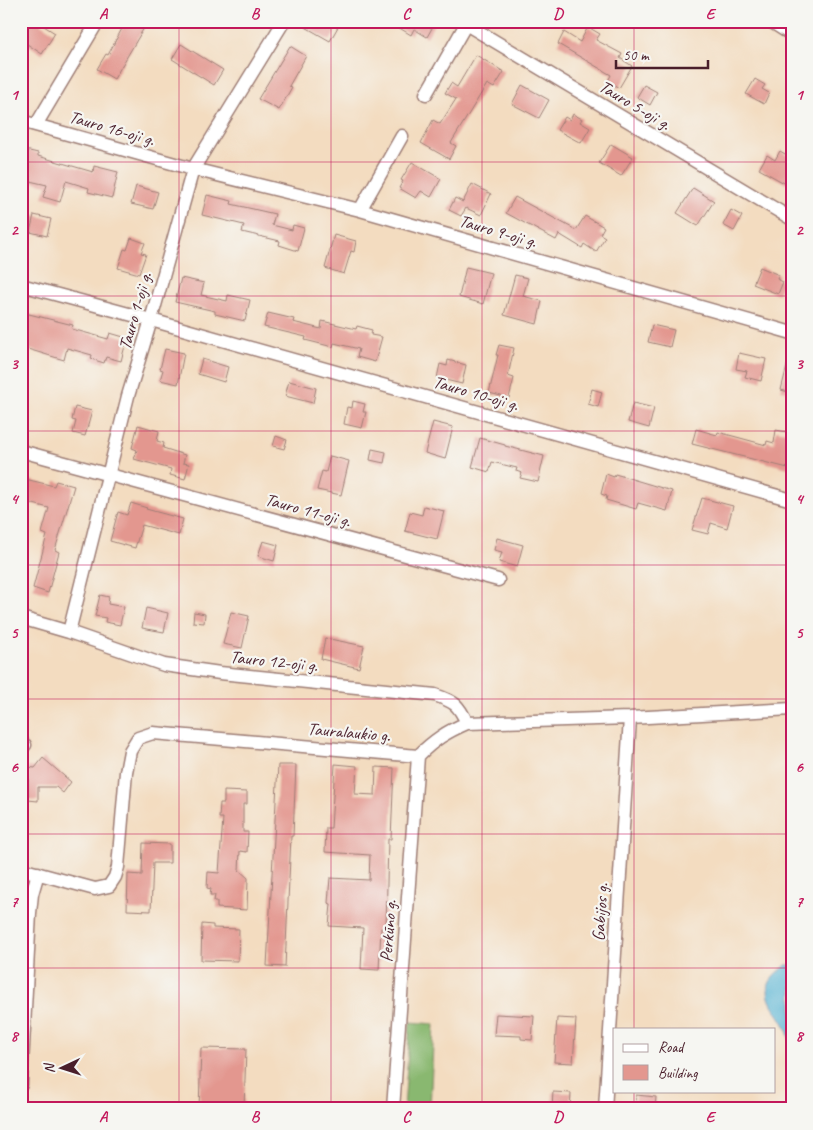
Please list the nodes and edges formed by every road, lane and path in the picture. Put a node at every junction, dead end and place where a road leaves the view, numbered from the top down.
1 (98, 21) edge
2 (284, 21) edge
3 (770, 21) edge
4 (464, 23) edge
5 (792, 35) edge
6 (426, 94) dead end
7 (21, 121) edge
8 (36, 125) junction
9 (402, 136) dead end
10 (193, 169) junction
11 (360, 210) junction
12 (792, 219) edge
13 (21, 285) edge
14 (151, 320) junction
15 (792, 333) edge
16 (21, 451) edge
17 (109, 474) junction
18 (792, 500) edge
19 (498, 580) dead end
20 (21, 618) edge
21 (69, 632) junction
22 (792, 709) edge
23 (630, 718) junction
24 (467, 724) junction
25 (418, 756) junction
26 (21, 869) edge
27 (38, 873) junction
28 (21, 1085) edge
29 (392, 1109) edge
30 (605, 1109) edge

1 - 8 street
2 - 10 street, Tauro 1-oji g.
3 - 5 street
4 - 6 street
4 - 12 street, Tauro 5-oji g.
7 - 8 street, Tauro 16-oji g.
8 - 10 street, Tauro 16-oji g.
9 - 11 street
10 - 11 street, Tauro 9-oji g.
10 - 14 street, Tauro 1-oji g.
11 - 15 street, Tauro 9-oji g.
13 - 14 street, Tauro 10-oji g.
14 - 17 street, Tauro 1-oji g.
14 - 18 street, Tauro 10-oji g.
16 - 17 street, Tauro 11-oji g.
17 - 19 street, Tauro 11-oji g.
17 - 21 street, Tauro 1-oji g.
20 - 21 street, Tauro 12-oji g.
21 - 24 street, Tauro 12-oji g.
22 - 23 street
23 - 24 street
23 - 30 street, Gabijos g.
24 - 25 street
25 - 27 street, Tauralaukio g.
25 - 29 street, Perkūno g.
26 - 27 street, Tauralaukio g.
27 - 28 street

